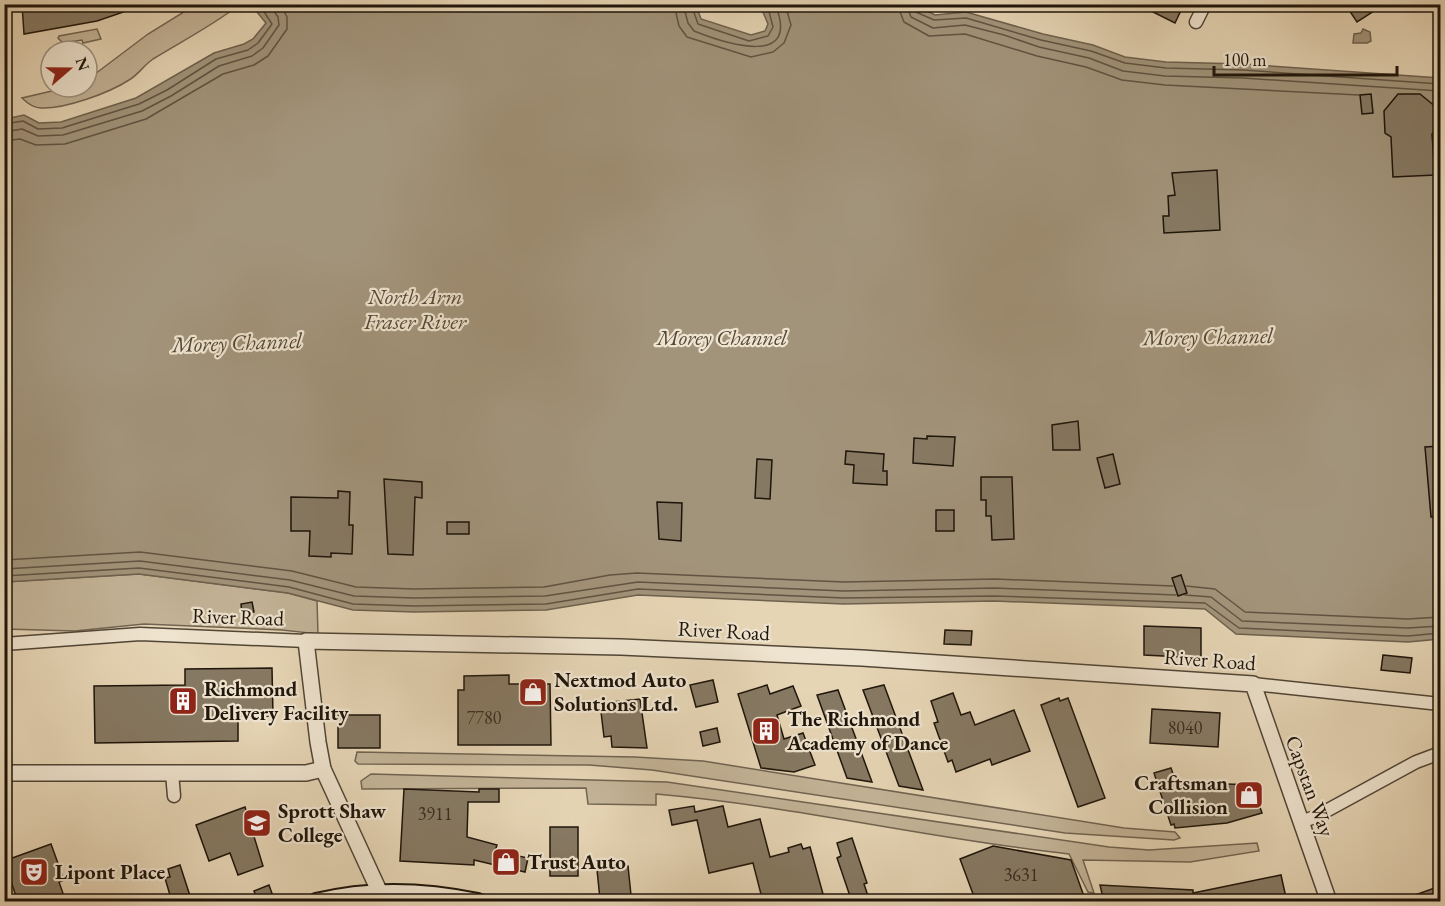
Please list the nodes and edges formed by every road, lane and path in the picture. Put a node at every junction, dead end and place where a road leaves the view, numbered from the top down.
1 (1204, 4) edge
2 (1196, 22) dead end
3 (306, 641) junction
4 (4, 644) edge
5 (1253, 684) junction
6 (1440, 704) edge
7 (1440, 753) edge
8 (323, 769) junction
9 (4, 773) edge
10 (172, 773) junction
11 (174, 796) dead end
12 (1300, 822) junction
13 (382, 897) edge
14 (316, 902) edge
15 (478, 902) edge
16 (1329, 902) edge

1 - 2 street
3 - 4 street, River Road
3 - 5 street, River Road
3 - 8 street
5 - 6 street, River Road
5 - 12 street, Capstan Way
7 - 12 street
8 - 10 street
8 - 13 street
9 - 10 street
10 - 11 street
12 - 16 street, Capstan Way
13 - 14 main road
13 - 15 main road

